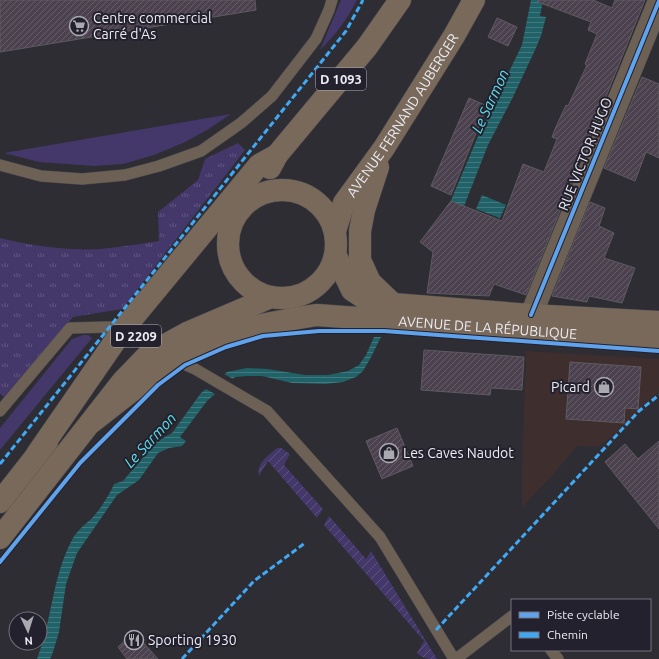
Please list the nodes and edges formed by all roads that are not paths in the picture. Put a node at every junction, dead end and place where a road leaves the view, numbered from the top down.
1 (332, 0) edge
2 (400, 0) edge
3 (474, 0) edge
4 (659, 1) edge
5 (384, 148) junction
6 (277, 155) junction
7 (0, 166) edge
8 (240, 211) junction
9 (335, 231) junction
10 (336, 256) junction
11 (279, 298) junction
12 (393, 304) junction
13 (317, 315) junction
14 (531, 315) junction
15 (659, 322) edge
16 (122, 331) junction
17 (659, 340) edge
18 (175, 360) junction
19 (0, 411) edge
20 (92, 422) junction
21 (38, 454) junction
22 (2, 496) edge
23 (0, 538) edge
24 (511, 617) edge
25 (551, 651) edge
26 (455, 659) edge
27 (558, 659) edge

1 - 7 lane
2 - 6 main road, D 1093
3 - 5 main road, AVENUE FERNAND AUBERGER
4 - 14 street, RUE VICTOR HUGO
5 - 9 main road, AVENUE FERNAND AUBERGER
5 - 12 main road
6 - 8 main road, D 1093
6 - 16 main road
8 - 9 main road
8 - 11 main road
8 - 21 main road, D 2209
9 - 10 main road
10 - 11 main road
10 - 12 main road, AVENUE DE LA RÉPUBLIQUE
11 - 13 main road, AVENUE DE LA RÉPUBLIQUE / D 2209
11 - 20 main road, AVENUE DE LA RÉPUBLIQUE / D 2209
12 - 14 main road, AVENUE DE LA RÉPUBLIQUE
13 - 17 main road, AVENUE DE LA RÉPUBLIQUE / D 2209
13 - 18 main road, AVENUE DE LA RÉPUBLIQUE / D 2209
14 - 15 main road, AVENUE DE LA RÉPUBLIQUE
16 - 19 lane
16 - 21 main road
18 - 20 main road, AVENUE DE LA RÉPUBLIQUE / D 2209
18 - 26 lane
20 - 23 main road, AVENUE DE LA RÉPUBLIQUE / D 2209
21 - 22 main road, D 2209
24 - 26 lane
25 - 27 lane

